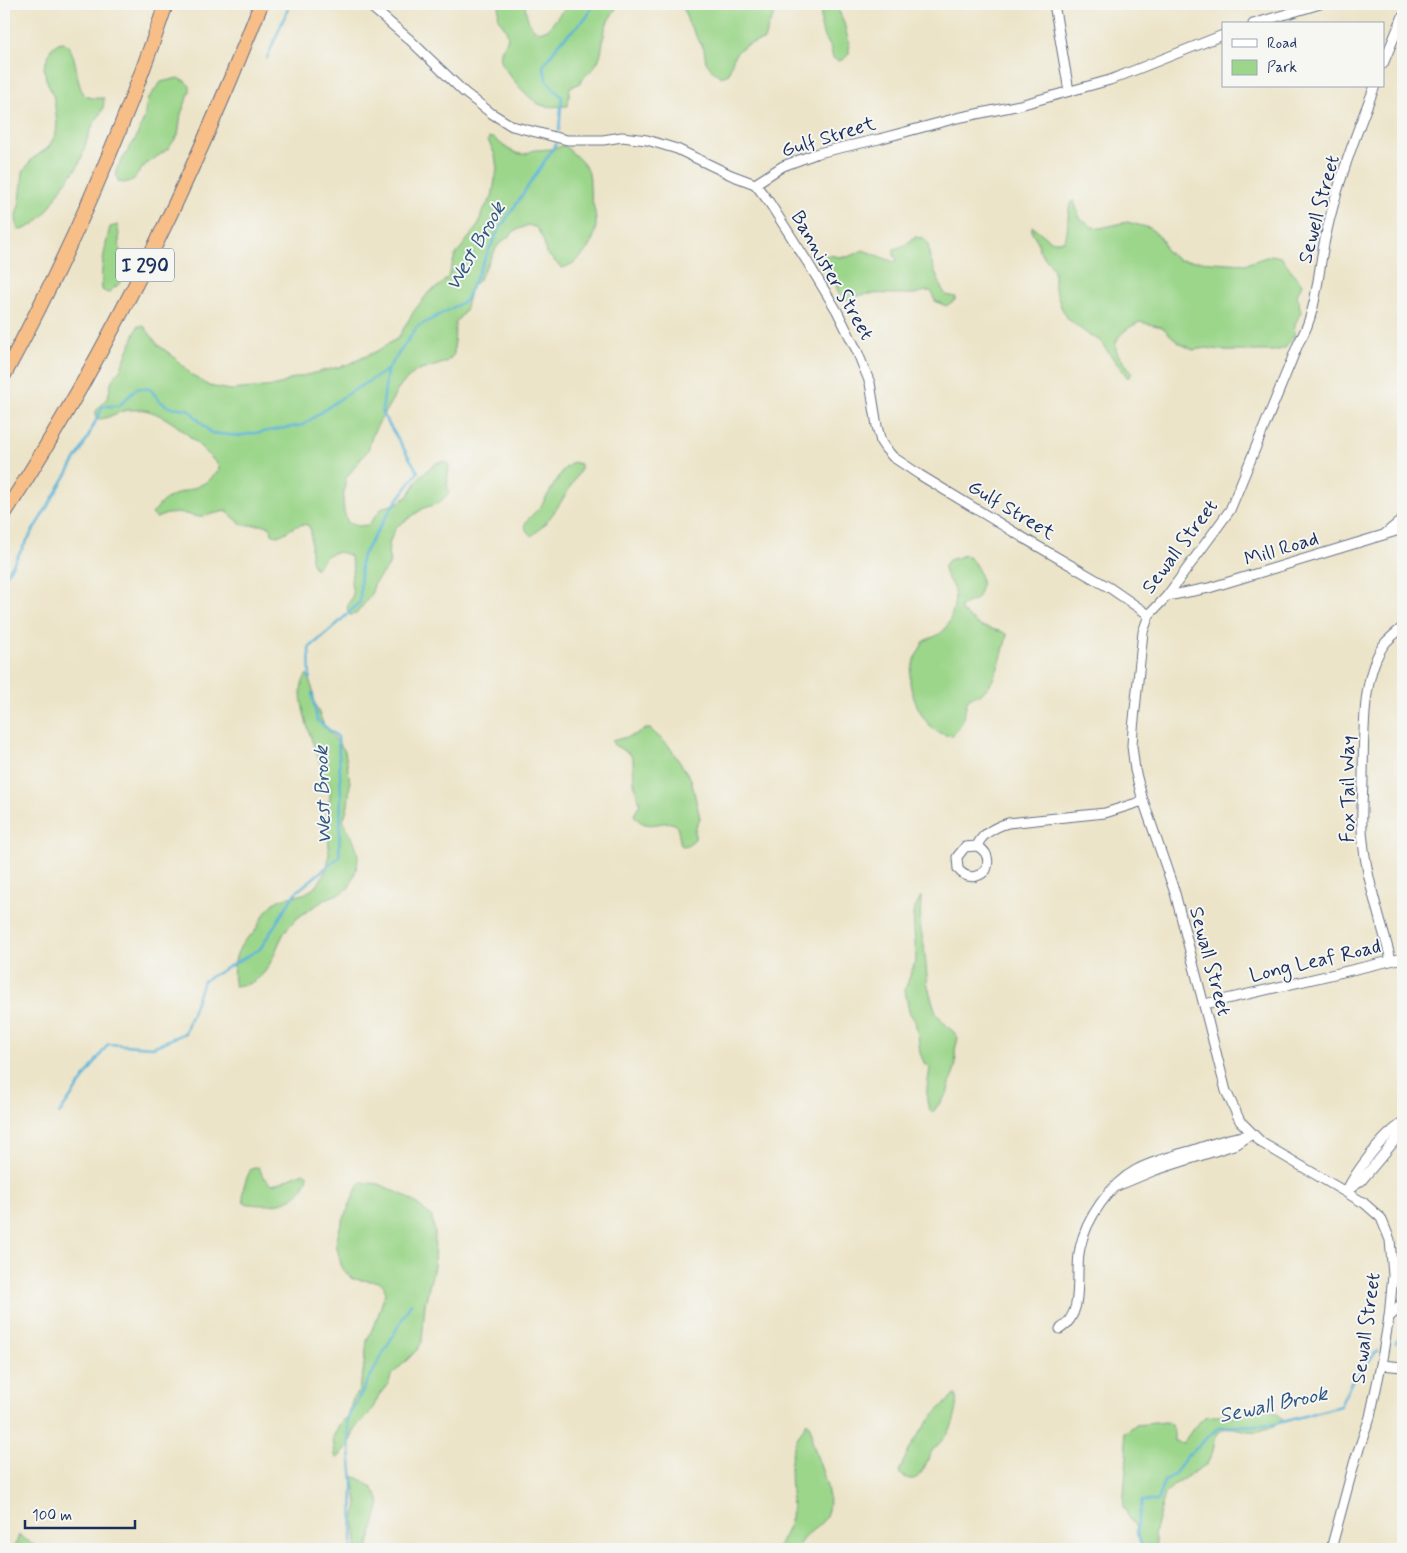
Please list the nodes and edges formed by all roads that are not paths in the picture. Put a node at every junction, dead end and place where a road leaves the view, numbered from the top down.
1 (166, 4) edge
2 (261, 4) edge
3 (368, 4) edge
4 (1054, 4) edge
5 (1320, 4) edge
6 (1403, 16) edge
7 (1260, 22) edge
8 (1222, 35) edge
9 (1384, 62) edge
10 (1374, 88) edge
11 (1068, 91) junction
12 (754, 184) junction
13 (1300, 342) joint
14 (4, 375) edge
15 (876, 419) joint
16 (4, 514) edge
17 (1403, 518) edge
18 (1403, 529) edge
19 (1382, 536) junction
20 (1168, 596) junction
21 (1149, 615) junction
22 (1403, 627) edge
23 (1143, 801) junction
24 (977, 846) dead end
25 (1403, 958) edge
26 (1391, 960) junction
27 (1205, 1004) junction
28 (1403, 1123) edge
29 (1403, 1131) edge
30 (1252, 1134) junction
31 (1346, 1192) junction
32 (1403, 1300) edge
33 (1389, 1317) junction
34 (1060, 1329) dead end
35 (1381, 1365) junction
36 (1403, 1367) edge
37 (1331, 1549) edge

1 - 14 highway
2 - 16 highway, I 290
3 - 12 street
4 - 11 street
5 - 7 street
6 - 9 street
8 - 11 street, Gulf Street
10 - 13 street, Sewell Street
11 - 12 street, Gulf Street
12 - 15 street, Bannister Street
13 - 20 street, Sewall Street
15 - 21 street, Gulf Street
17 - 19 street
18 - 19 street, Mill Road
19 - 20 street, Mill Road
20 - 21 street, Sewall Street
21 - 23 street, Sewall Street
22 - 26 street, Fox Tail Way
23 - 24 street
23 - 27 street, Sewall Street
25 - 26 street, Long Leaf Road
26 - 27 street, Long Leaf Road
27 - 30 street, Sewall Street
28 - 31 street
29 - 31 street
30 - 31 street, Sewall Street
30 - 34 street
31 - 33 street, Sewall Street
32 - 33 street
33 - 35 street, Sewall Street
35 - 36 street
35 - 37 street, Sewall Street

